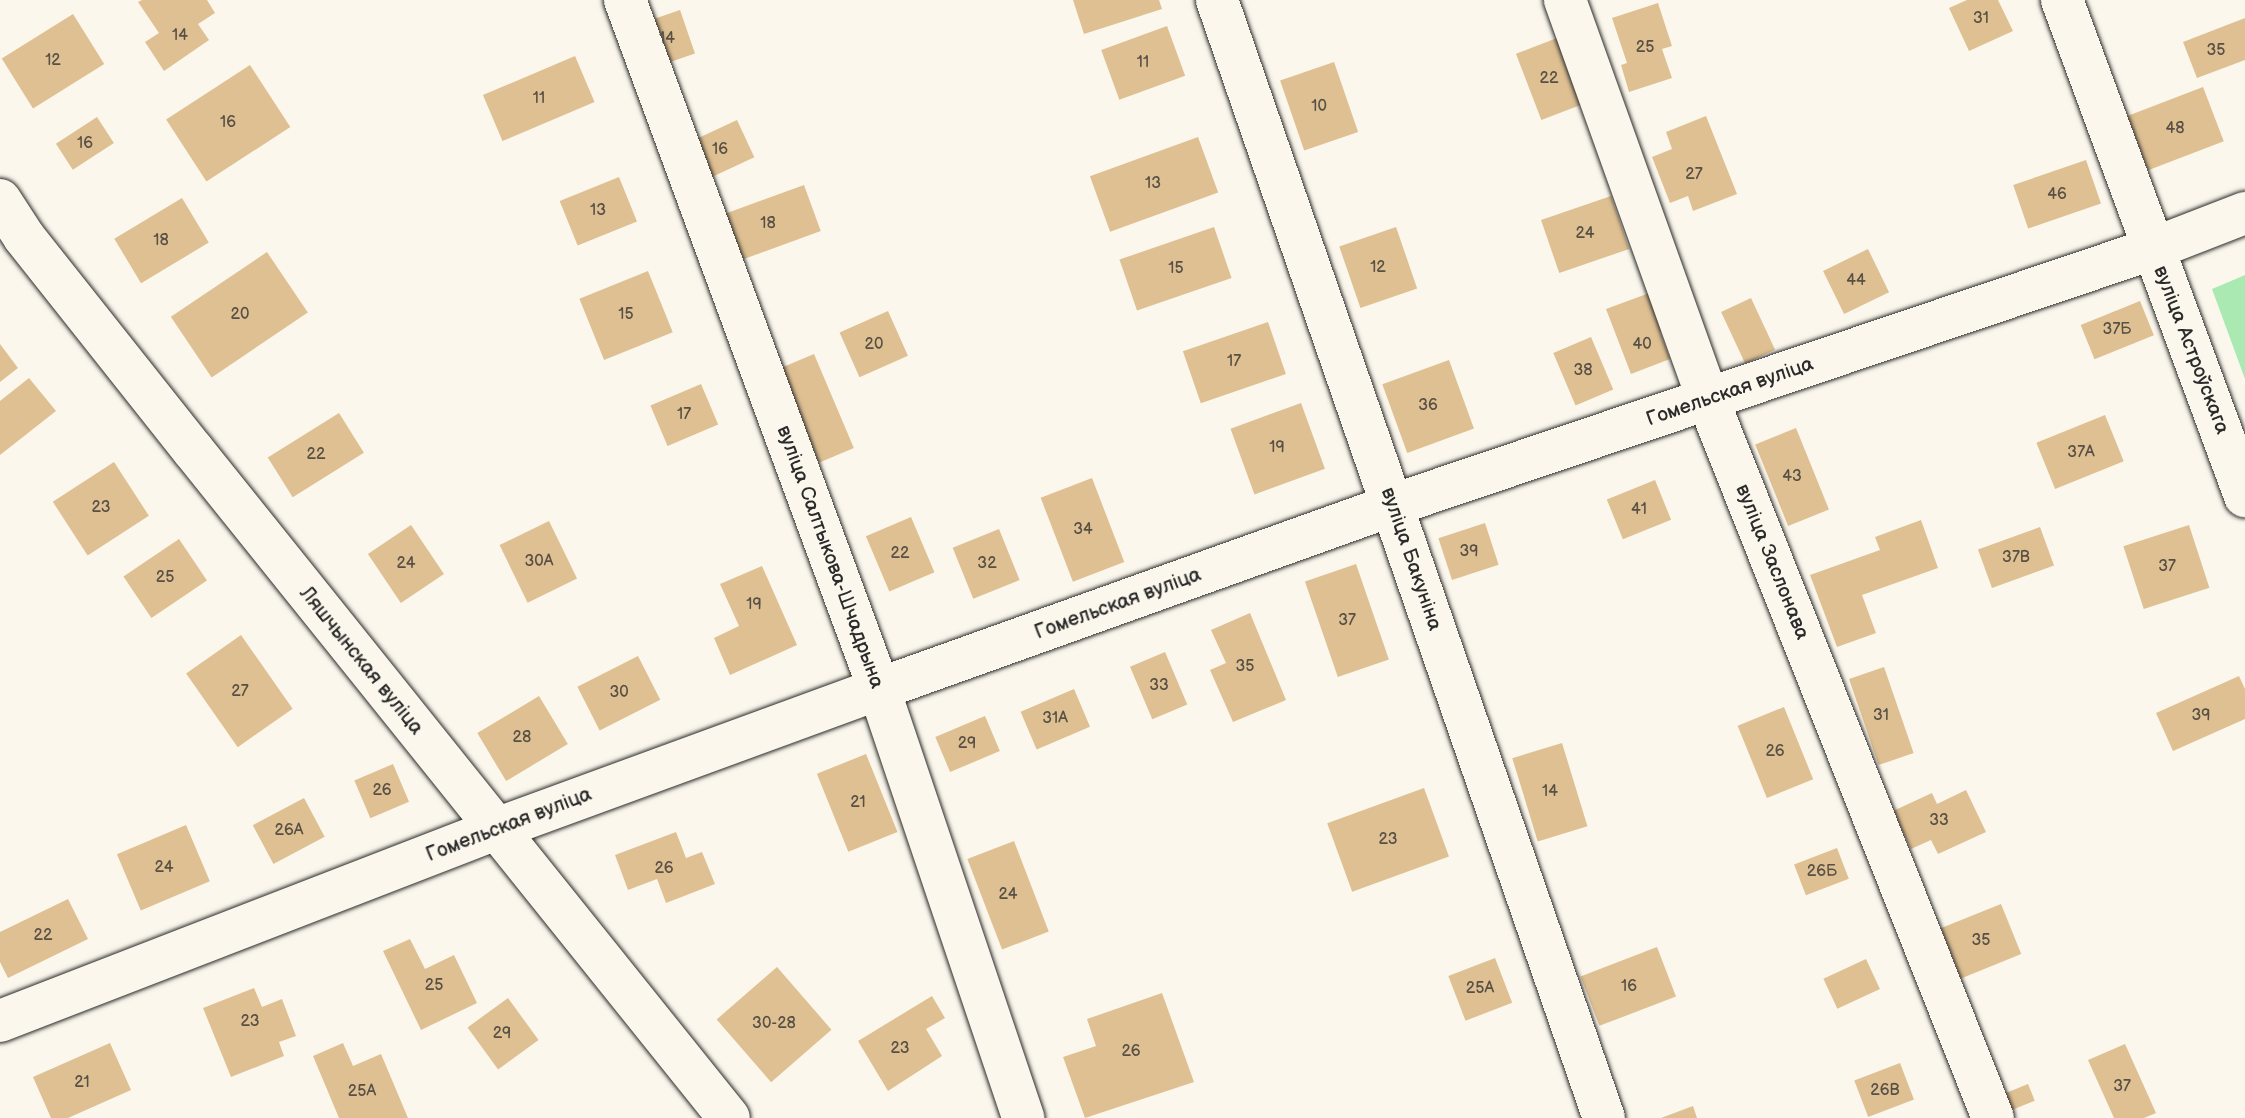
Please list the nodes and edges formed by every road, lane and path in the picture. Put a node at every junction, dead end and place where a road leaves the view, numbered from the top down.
1 (625, 0) edge
2 (1217, 0) edge
3 (1565, 0) edge
4 (2062, 0) edge
5 (0, 200) edge
6 (2245, 213) edge
7 (2152, 249) junction
8 (1708, 400) junction
9 (2245, 496) edge
10 (1393, 505) junction
11 (879, 689) junction
12 (496, 829) junction
13 (0, 1021) edge
14 (729, 1118) edge
15 (1023, 1118) edge
16 (1604, 1118) edge
17 (1993, 1118) edge

1 - 11 street, вуліца Салтыкова-Шчадрына
2 - 10 street, вуліца Бакуніна
3 - 8 street, вуліца Заслонава
4 - 7 street, вуліца Астроўскага
5 - 12 street, Ляшчынская вуліца
6 - 7 street, Гомельская вуліца
7 - 8 street, Гомельская вуліца
7 - 9 street, вуліца Астроўскага
8 - 10 street, Гомельская вуліца
8 - 17 street, вуліца Заслонава
10 - 11 street, Гомельская вуліца
10 - 16 street, вуліца Бакуніна
11 - 12 street, Гомельская вуліца
11 - 15 street, вуліца Салтыкова-Шчадрына
12 - 13 street, Гомельская вуліца
12 - 14 street, Ляшчынская вуліца

